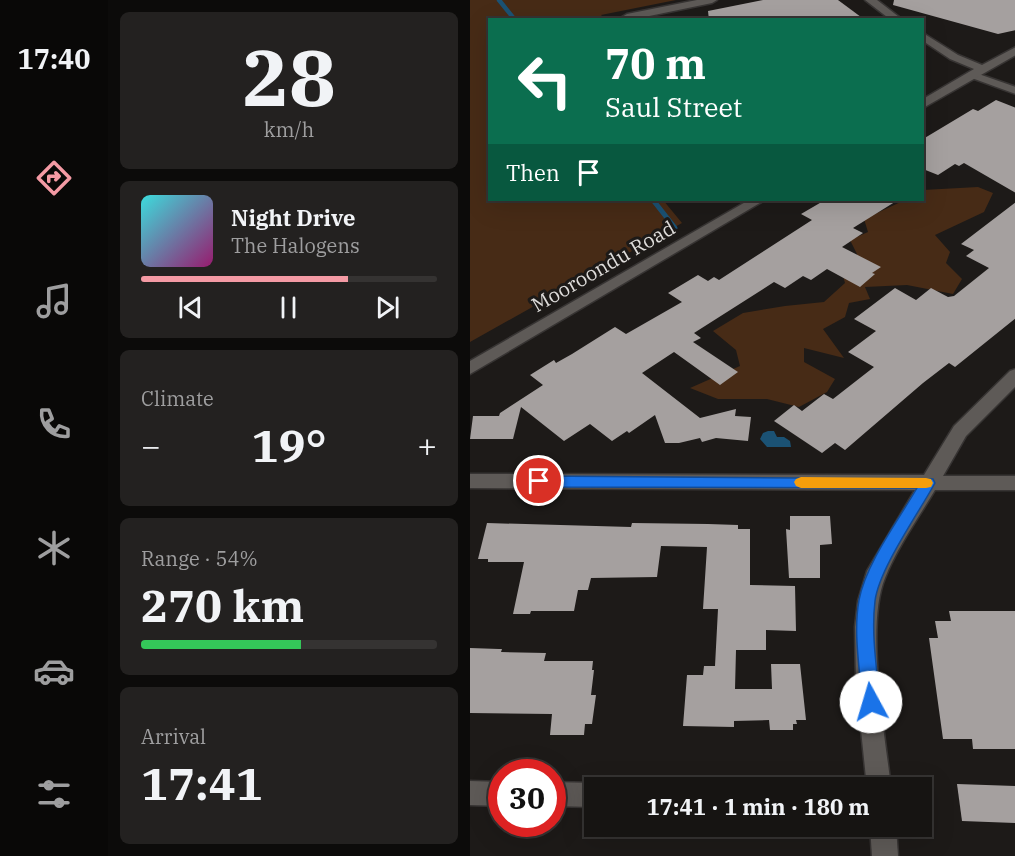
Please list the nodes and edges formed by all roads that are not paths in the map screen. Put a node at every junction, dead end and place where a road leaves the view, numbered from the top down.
1 (712, 0) edge
2 (870, 0) edge
3 (628, 17) dead end
4 (895, 18) edge
5 (924, 37) edge
6 (1016, 50) edge
7 (978, 72) junction
8 (1016, 91) edge
9 (924, 103) edge
10 (756, 201) edge
11 (470, 368) edge
12 (1016, 375) edge
13 (470, 481) edge
14 (928, 483) junction
15 (1016, 483) edge
16 (878, 777) edge
17 (470, 793) edge
18 (488, 794) edge
19 (566, 794) edge
20 (584, 795) edge
21 (884, 837) edge
22 (886, 856) edge

1 - 3 street
2 - 4 street
5 - 7 street
6 - 7 street
7 - 8 street
7 - 9 street
10 - 11 street, Mooroondu Road
12 - 14 street
13 - 14 street
14 - 15 street
14 - 16 street
17 - 18 street
19 - 20 street
21 - 22 street

